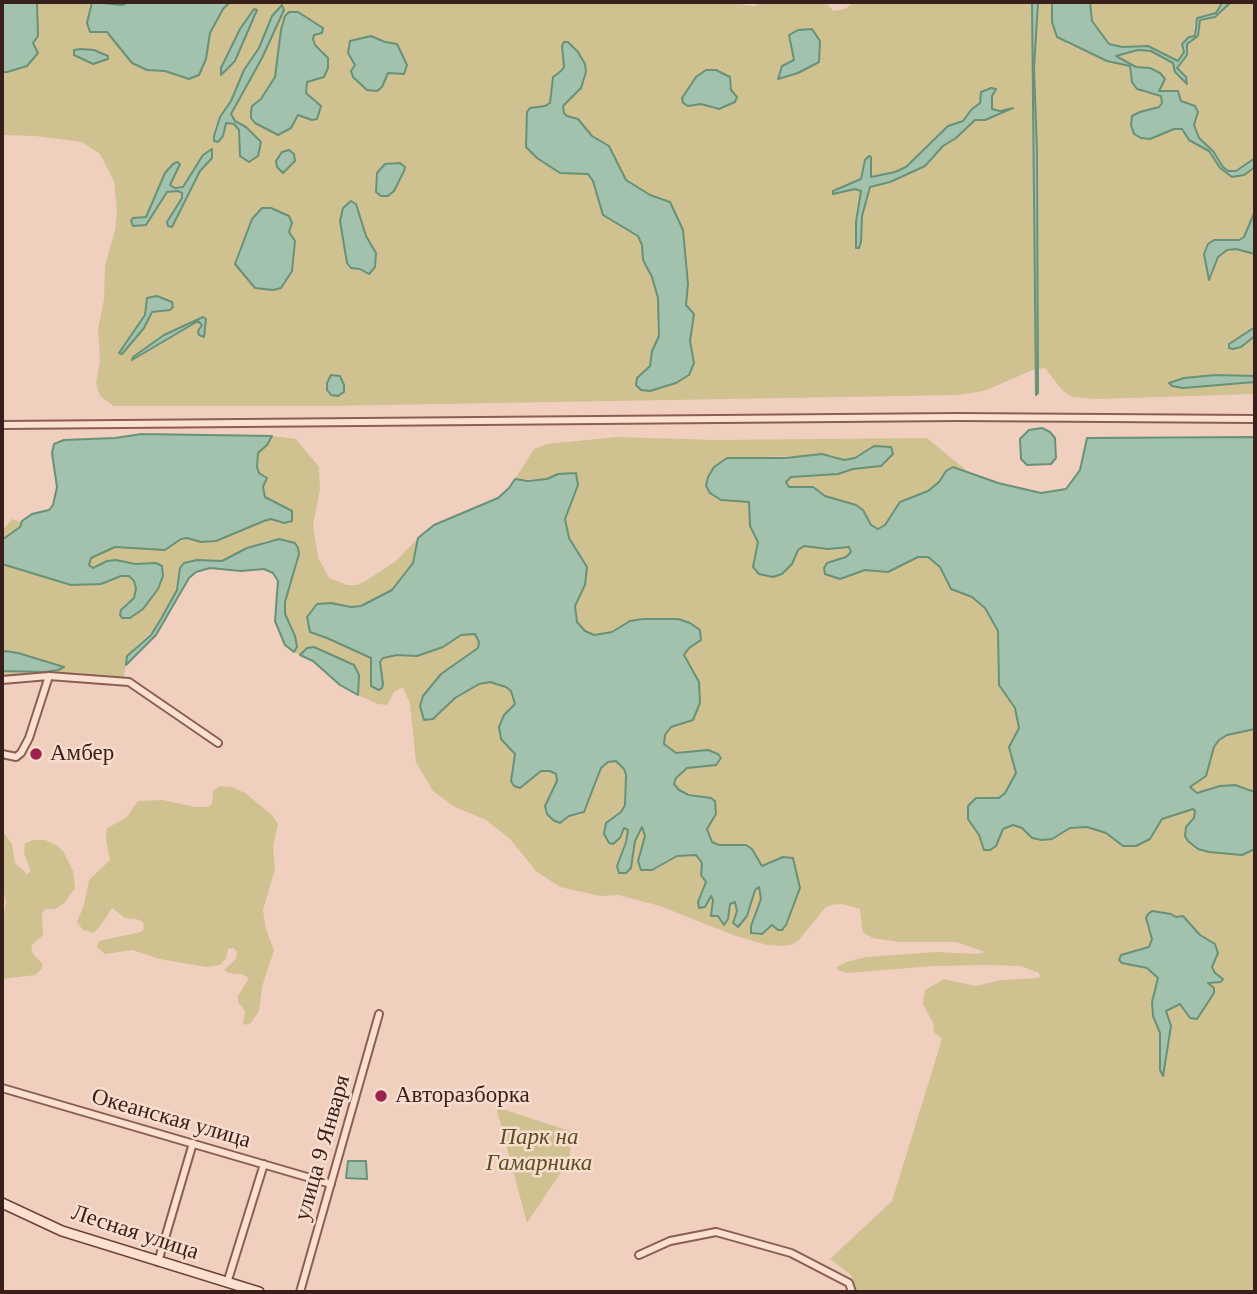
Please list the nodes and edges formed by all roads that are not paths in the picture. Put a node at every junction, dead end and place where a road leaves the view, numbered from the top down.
1 (1255, 419) edge
2 (2, 425) edge
3 (49, 676) junction
4 (2, 680) edge
5 (218, 743) dead end
6 (2, 754) edge
7 (379, 1014) dead end
8 (2, 1088) edge
9 (193, 1143) junction
10 (264, 1164) junction
11 (331, 1184) junction
12 (2, 1203) edge
13 (639, 1255) dead end
14 (158, 1262) junction
15 (227, 1283) junction
16 (259, 1292) edge
17 (300, 1292) edge
18 (852, 1292) edge

1 - 2 street
3 - 4 street
3 - 5 street
3 - 6 street
7 - 11 street, улица 9 Января
8 - 9 street, Океанская улица
9 - 10 street, Океанская улица
9 - 14 street
10 - 11 street, Океанская улица
10 - 15 street
11 - 17 street, улица 9 Января
12 - 14 street, Лесная улица
13 - 18 street
14 - 15 street, Лесная улица
15 - 16 street, Лесная улица

